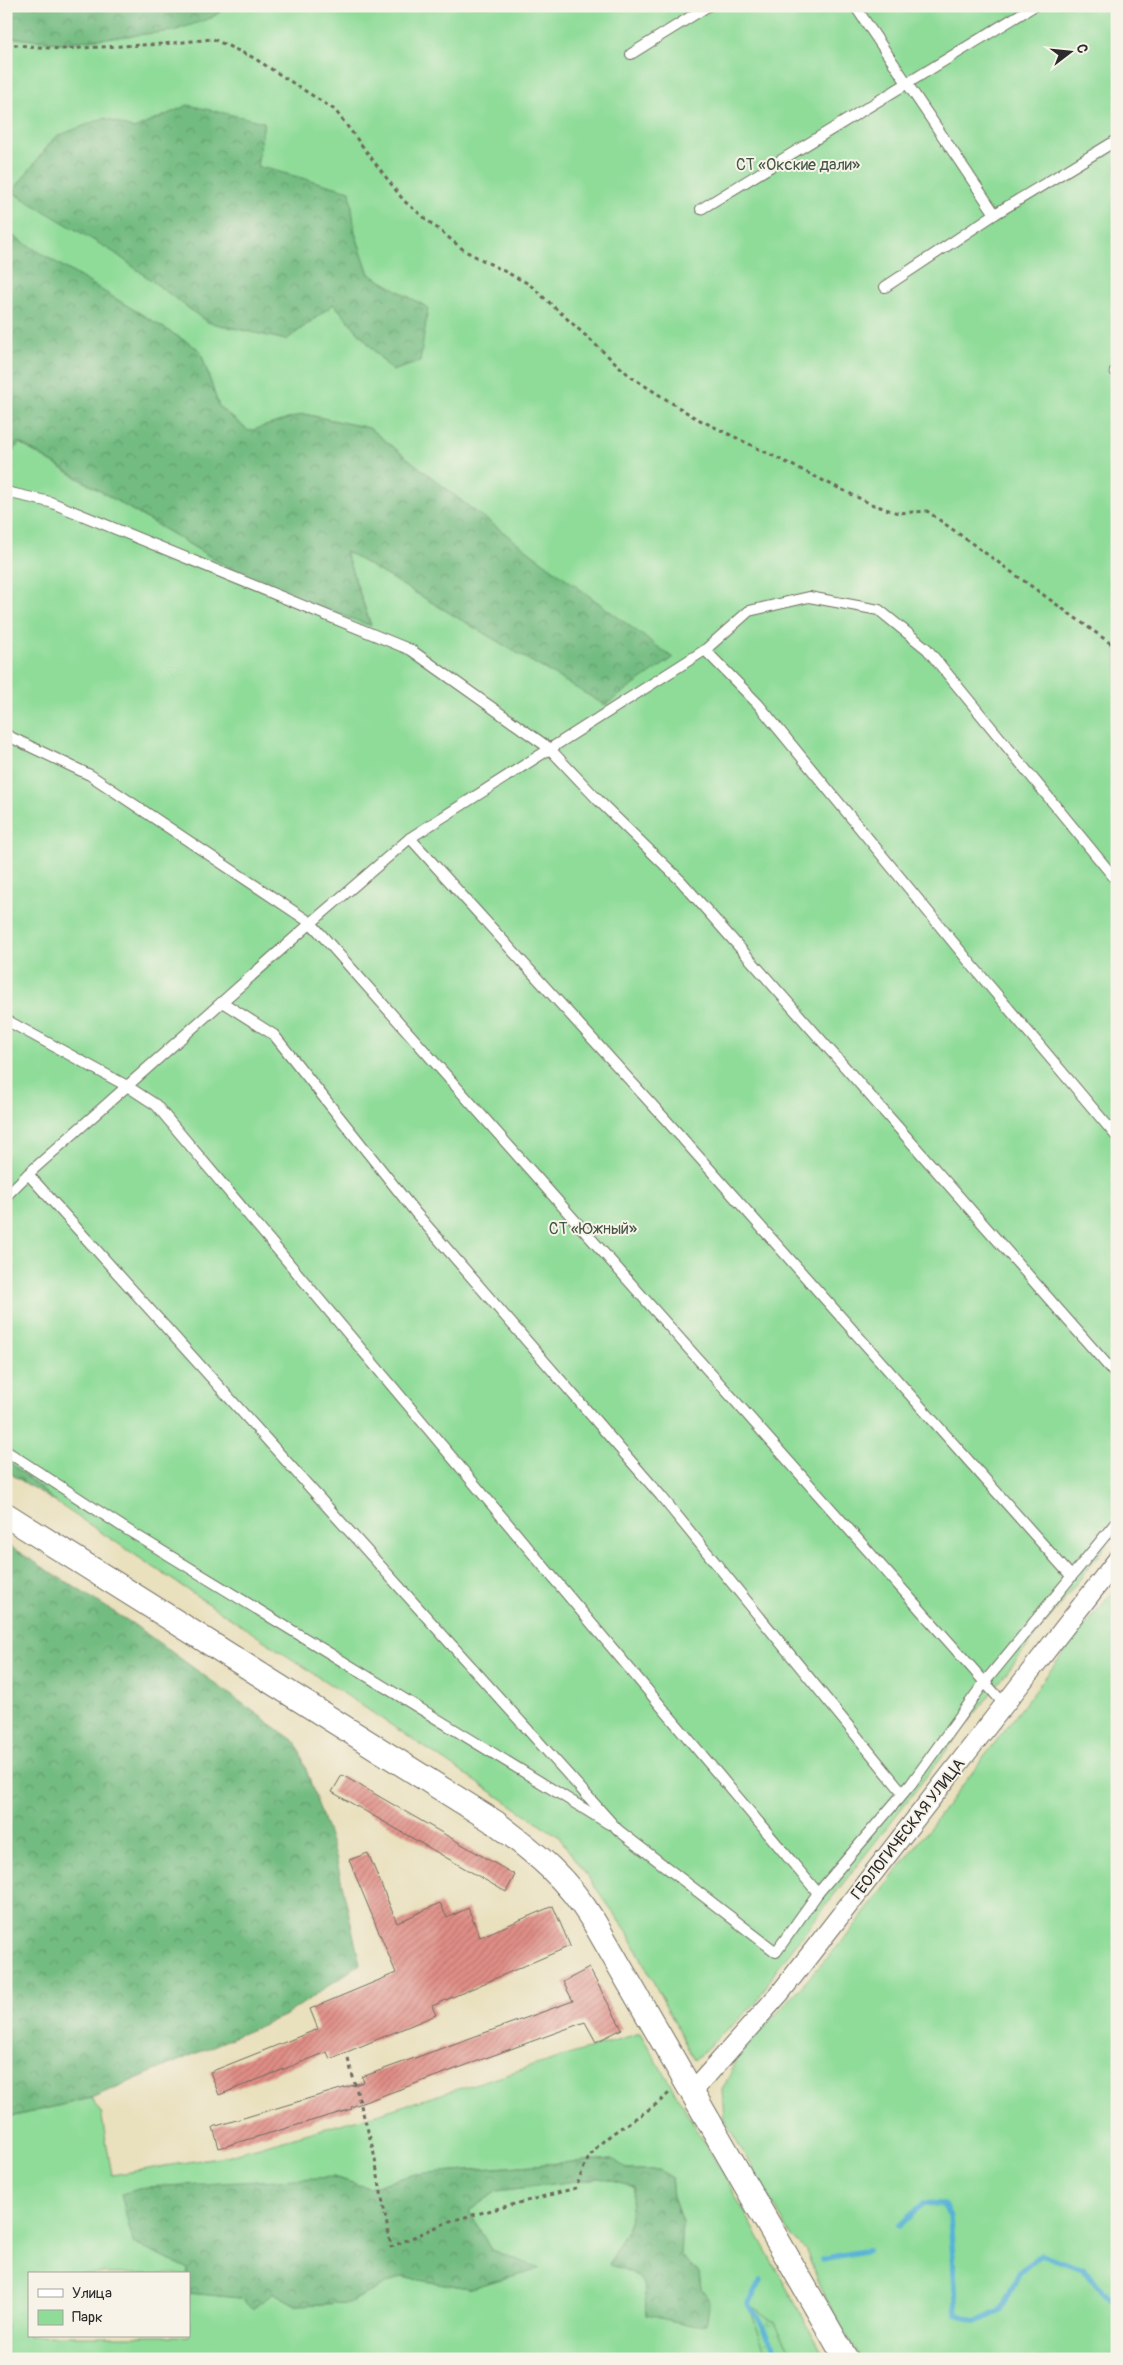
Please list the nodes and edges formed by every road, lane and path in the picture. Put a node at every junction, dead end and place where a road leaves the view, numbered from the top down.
1 (708, 6) edge
2 (855, 6) edge
3 (1034, 6) edge
4 (6, 44) edge
5 (631, 54) dead end
6 (907, 82) junction
7 (1117, 140) edge
8 (701, 209) dead end
9 (995, 214) junction
10 (885, 288) dead end
11 (6, 492) edge
12 (1117, 648) edge
13 (706, 650) junction
14 (6, 735) edge
15 (549, 748) junction
16 (410, 838) junction
17 (1117, 881) edge
18 (310, 923) junction
19 (222, 1002) junction
20 (6, 1020) edge
21 (127, 1086) junction
22 (1117, 1137) edge
23 (28, 1174) junction
24 (6, 1196) edge
25 (1117, 1376) edge
26 (6, 1451) edge
27 (6, 1515) edge
28 (1117, 1522) edge
29 (1117, 1560) edge
30 (1071, 1576) junction
31 (984, 1683) junction
32 (1004, 1704) junction
33 (903, 1793) junction
34 (618, 1830) junction
35 (818, 1894) junction
36 (348, 2059) dead end
37 (688, 2086) junction
38 (846, 2359) edge

1 - 5 lane
2 - 6 lane
3 - 6 lane
4 - 12 path
6 - 8 lane
6 - 9 lane
7 - 9 lane
9 - 10 lane
11 - 15 lane
13 - 15 lane
13 - 17 lane
13 - 22 lane
14 - 18 lane
15 - 16 lane
15 - 25 lane
16 - 18 lane
16 - 30 lane
18 - 19 lane
18 - 31 lane
19 - 21 lane
19 - 33 lane
20 - 21 lane
21 - 23 lane
21 - 35 lane
23 - 24 lane
23 - 34 lane
26 - 34 lane
27 - 37 street
28 - 30 lane
29 - 32 street, ГЕОЛОГИЧЕСКАЯ УЛИЦА
30 - 31 lane
31 - 32 lane
31 - 33 lane
32 - 37 street, ГЕОЛОГИЧЕСКАЯ УЛИЦА
33 - 35 lane
34 - 35 lane
36 - 37 path
37 - 38 street

